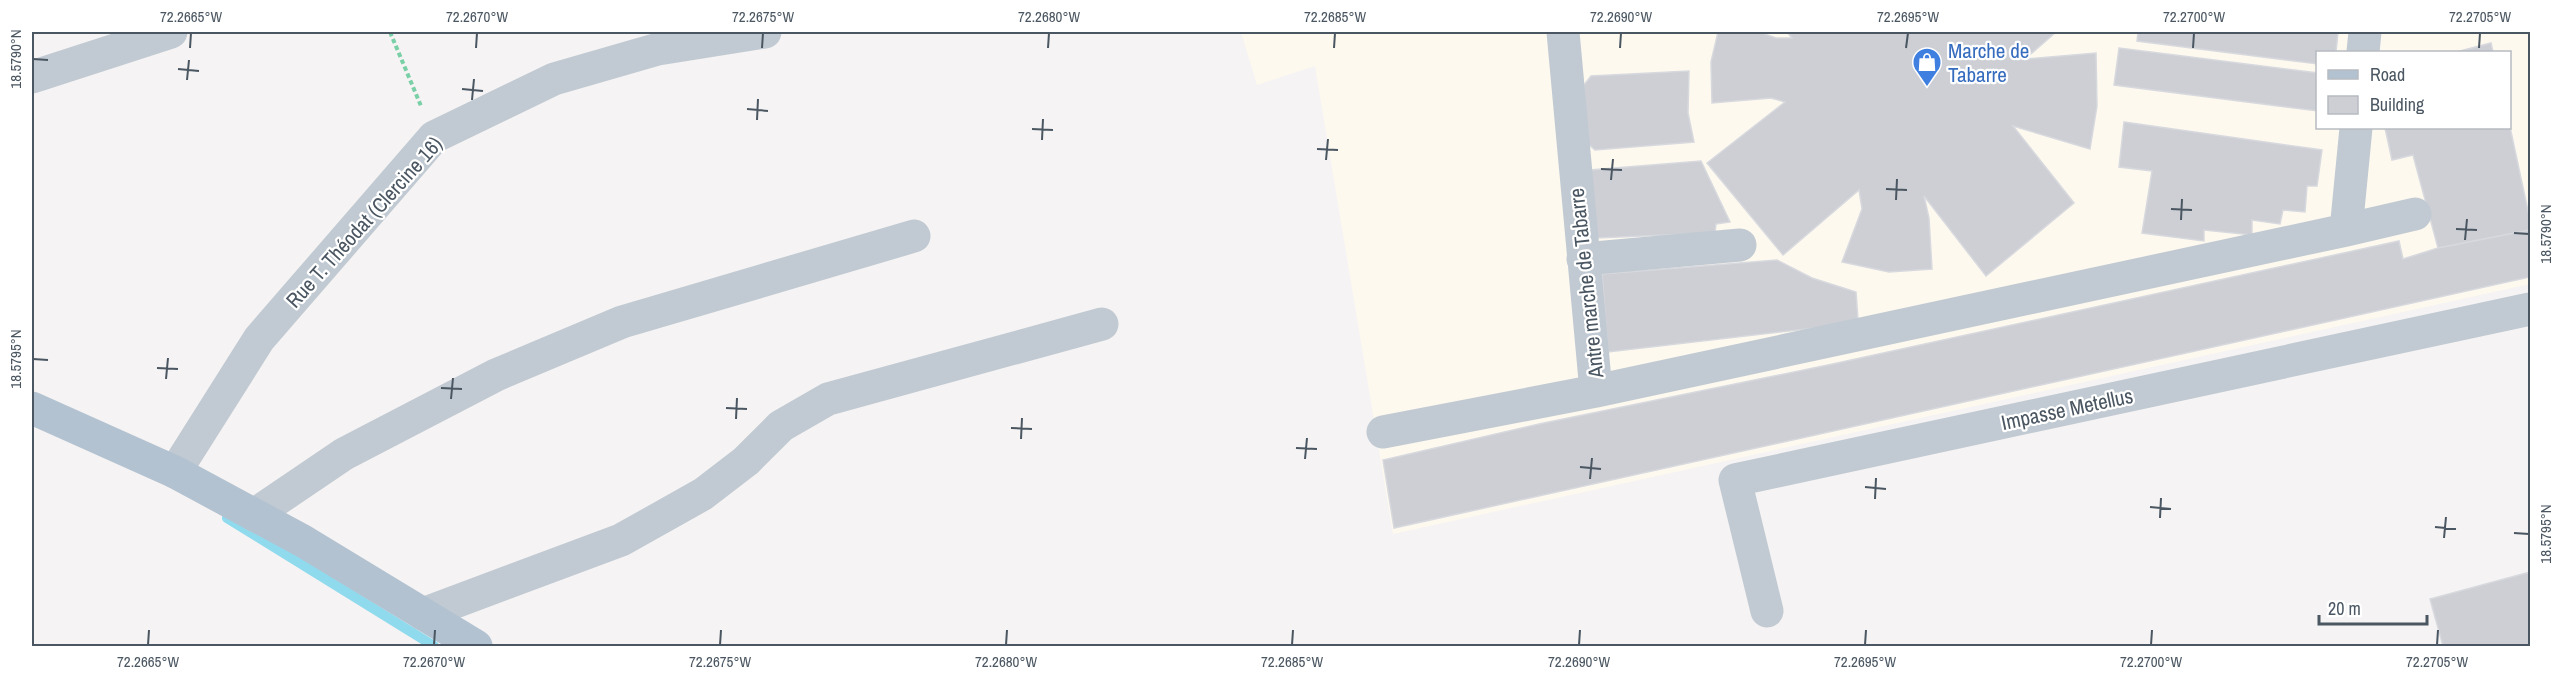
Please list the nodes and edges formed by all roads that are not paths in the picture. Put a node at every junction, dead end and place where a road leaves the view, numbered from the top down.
1 (171, 32) edge
2 (765, 32) edge
3 (1563, 32) edge
4 (2365, 32) edge
5 (128, 38) edge
6 (2363, 51) edge
7 (32, 77) edge
8 (2356, 129) edge
9 (2415, 214) dead end
10 (2346, 231) junction
11 (914, 236) dead end
12 (1740, 245) dead end
13 (1583, 259) junction
14 (2530, 309) edge
15 (1102, 324) dead end
16 (1596, 391) junction
17 (32, 408) edge
18 (1383, 432) dead end
19 (175, 472) junction
20 (254, 514) junction
21 (1767, 611) dead end
22 (423, 614) junction
23 (476, 646) edge

1 - 5 street
2 - 19 street, Rue T. Théodat (Clercine 16)
3 - 13 street, Antre marche de Tabarre
4 - 6 street
5 - 7 street
8 - 10 street
9 - 10 street
10 - 16 street
11 - 20 street
12 - 13 street
13 - 16 street, Antre marche de Tabarre
14 - 21 street, Impasse Metellus
15 - 22 street
16 - 18 street, Antre marche de Tabarre
17 - 19 main road
19 - 20 main road
20 - 22 main road
22 - 23 main road

